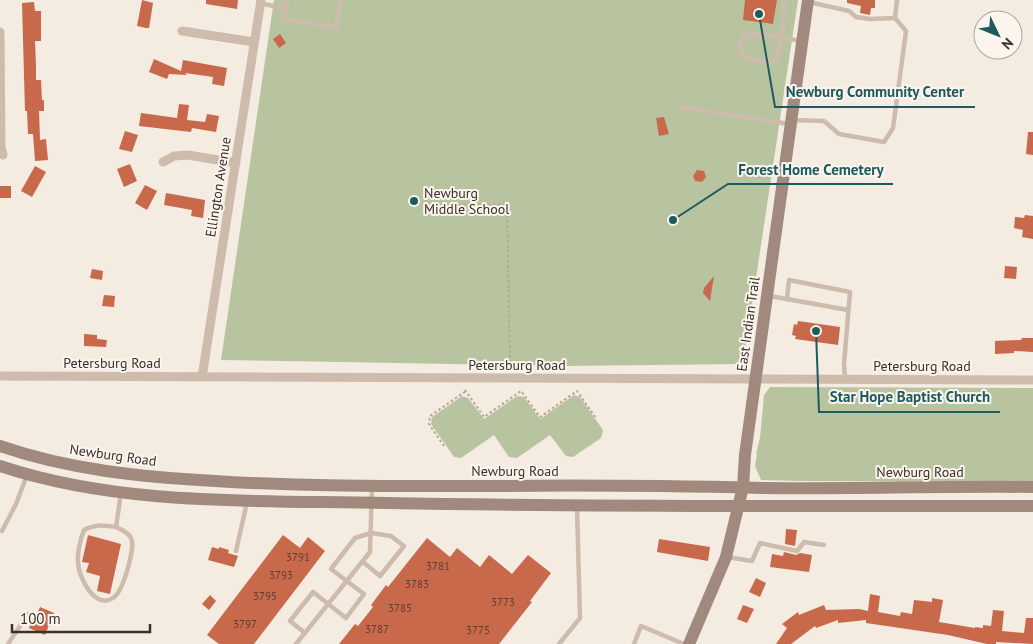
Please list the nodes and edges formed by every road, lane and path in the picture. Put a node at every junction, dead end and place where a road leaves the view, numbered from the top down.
1 (341, 0) edge
2 (784, 0) edge
3 (897, 0) edge
4 (286, 1) edge
5 (808, 1) edge
6 (260, 2) edge
7 (895, 18) junction
8 (182, 31) dead end
9 (0, 32) edge
10 (780, 38) junction
11 (802, 41) junction
12 (254, 42) junction
13 (680, 107) dead end
14 (791, 122) junction
15 (3, 154) dead end
16 (163, 162) dead end
17 (236, 162) junction
18 (458, 205) dead end
19 (504, 288) dead end
20 (508, 288) junction
21 (767, 296) junction
22 (787, 299) junction
23 (848, 310) junction
24 (510, 363) dead end
25 (0, 376) edge
26 (202, 377) junction
27 (755, 379) junction
28 (845, 379) junction
29 (1033, 380) edge
30 (464, 386) dead end
31 (521, 386) dead end
32 (575, 386) dead end
33 (520, 390) dead end
34 (465, 391) junction
35 (575, 391) dead end
36 (596, 418) dead end
37 (0, 446) edge
38 (444, 446) dead end
39 (0, 466) edge
40 (27, 475) junction
41 (372, 486) junction
42 (743, 487) junction
43 (1033, 487) edge
44 (121, 492) junction
45 (248, 501) junction
46 (372, 503) junction
47 (1033, 506) edge
48 (577, 507) junction
49 (739, 507) junction
50 (116, 527) junction
51 (2, 531) dead end
52 (371, 533) junction
53 (824, 545) dead end
54 (236, 551) dead end
55 (726, 557) junction
56 (363, 562) junction
57 (347, 581) junction
58 (328, 604) junction
59 (28, 614) dead end
60 (306, 632) junction
61 (671, 642) edge
62 (298, 643) edge
63 (8, 644) edge
64 (559, 644) edge
65 (634, 644) edge
66 (684, 644) edge
67 (689, 644) edge

1 - 4 lane
2 - 10 lane
3 - 7 lane
4 - 6 lane
5 - 7 lane
5 - 11 main road, East Indian Trail
6 - 12 street, Ellington Avenue
7 - 14 lane
8 - 12 street
9 - 15 street
10 - 10 lane
10 - 11 lane
11 - 14 main road, East Indian Trail
12 - 17 street, Ellington Avenue
13 - 14 lane
14 - 21 main road, East Indian Trail
16 - 17 street
17 - 26 street, Ellington Avenue
18 - 20 path
19 - 20 path
20 - 24 path
21 - 22 lane
21 - 27 main road, East Indian Trail
22 - 23 lane
22 - 23 lane
23 - 28 lane
25 - 26 street, Petersburg Road
26 - 27 street, Petersburg Road
27 - 28 street, Petersburg Road
27 - 42 main road, East Indian Trail
28 - 29 street, Petersburg Road
30 - 34 path
31 - 33 path
32 - 35 path
34 - 36 path
34 - 38 path
37 - 41 main road, Newburg Road
39 - 40 main road
40 - 44 main road
40 - 51 lane
41 - 42 main road, Newburg Road
41 - 46 lane
42 - 43 main road, Newburg Road
42 - 49 main road, East Indian Trail
44 - 45 main road
44 - 50 lane
45 - 46 main road
45 - 54 lane
46 - 48 main road
46 - 52 lane
47 - 49 main road
48 - 49 main road
48 - 64 lane
49 - 55 main road, East Indian Trail
50 - 50 lane
52 - 56 lane
52 - 56 lane
52 - 57 lane
53 - 55 lane
55 - 67 main road, East Indian Trail
56 - 57 lane
57 - 58 lane
57 - 58 lane
58 - 60 lane
58 - 60 lane
59 - 63 lane
60 - 62 lane
61 - 65 lane
61 - 66 lane

